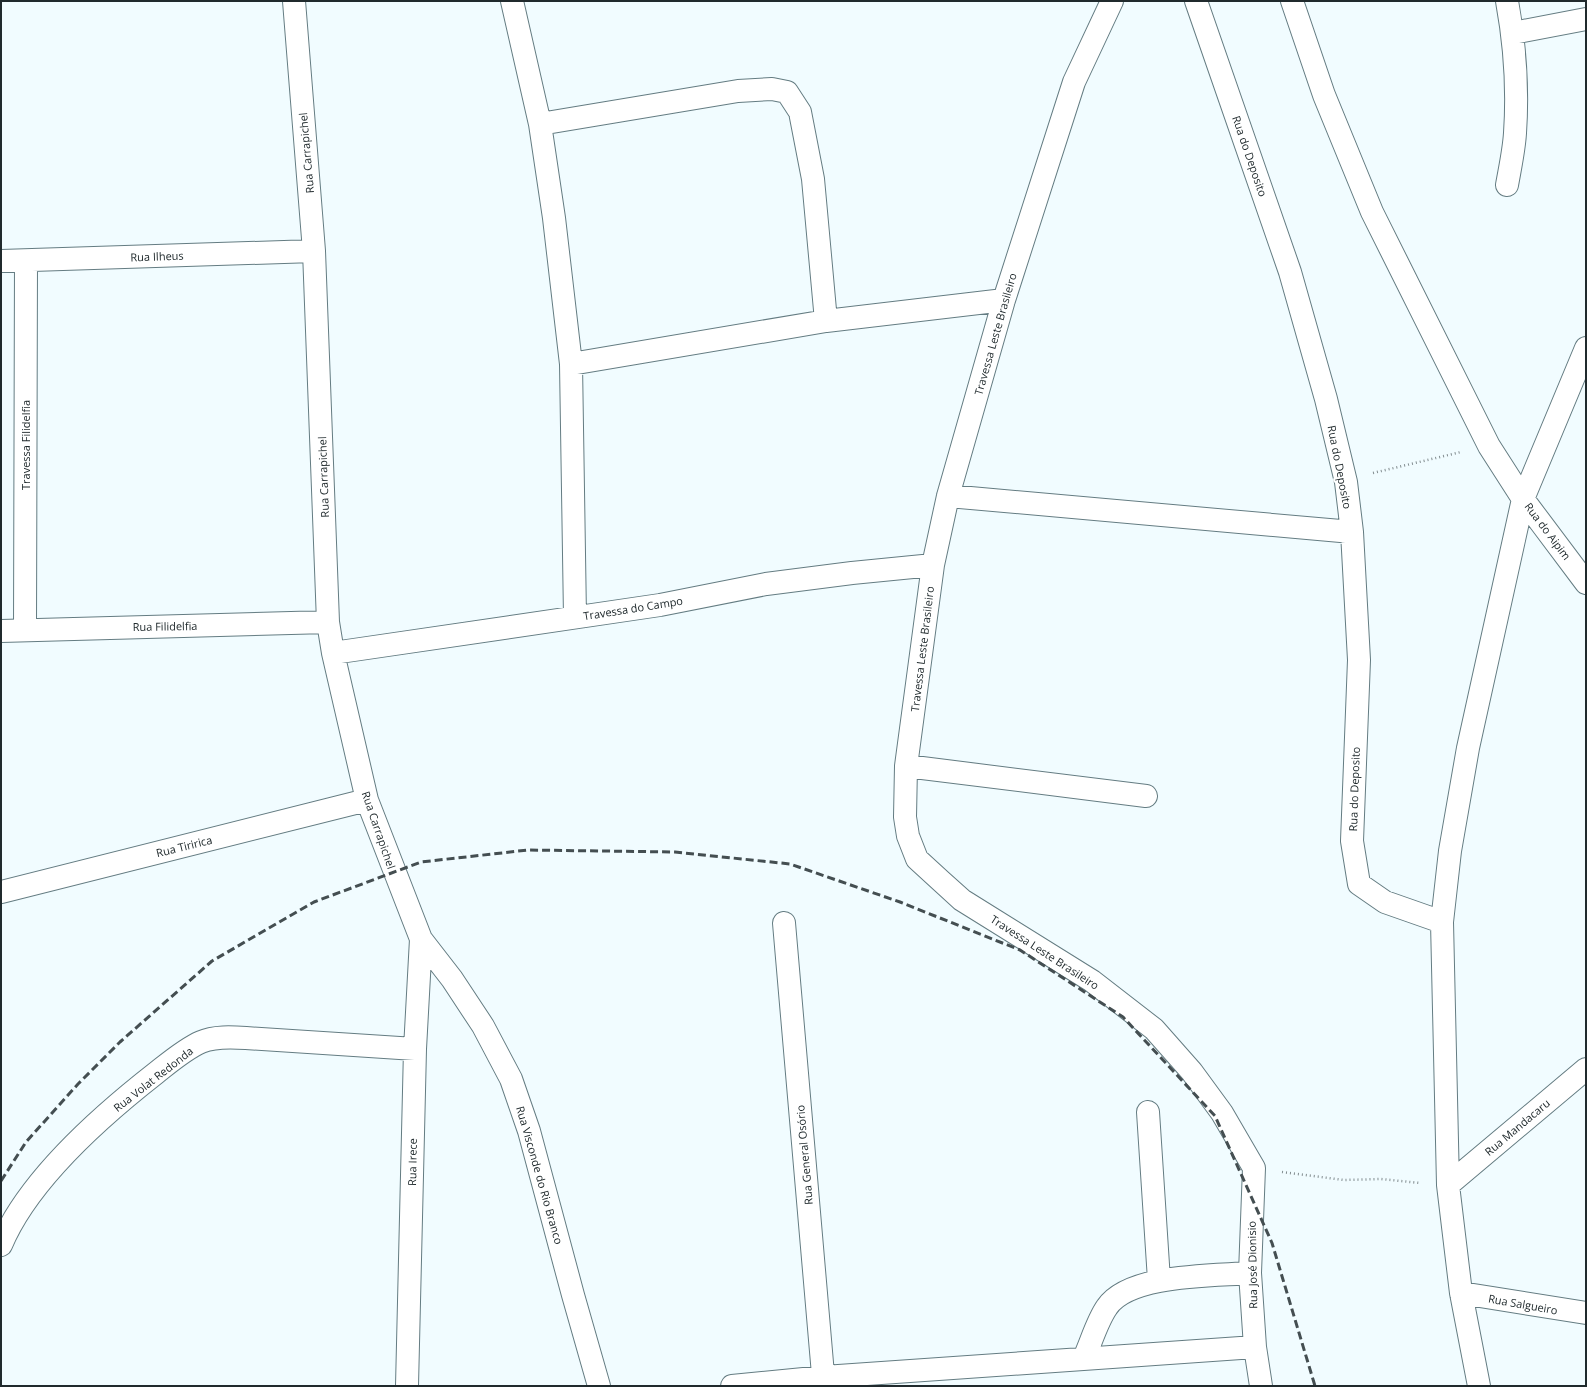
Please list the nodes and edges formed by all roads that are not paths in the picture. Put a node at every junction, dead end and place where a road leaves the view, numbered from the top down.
1 (294, 1) edge
2 (512, 1) edge
3 (1112, 1) edge
4 (1196, 1) edge
5 (1292, 1) edge
6 (1507, 1) edge
7 (1586, 19) edge
8 (1513, 33) junction
9 (540, 124) junction
10 (1507, 185) dead end
11 (314, 251) junction
12 (1, 260) edge
13 (26, 260) junction
14 (1004, 300) junction
15 (826, 321) junction
16 (1586, 348) edge
17 (571, 364) junction
18 (948, 496) junction
19 (1523, 499) junction
20 (1352, 532) junction
21 (933, 566) junction
22 (1586, 583) edge
23 (575, 617) junction
24 (328, 622) junction
25 (25, 629) junction
26 (1, 631) edge
27 (333, 653) junction
28 (906, 766) junction
29 (1146, 796) dead end
30 (367, 800) junction
31 (1, 892) edge
32 (1442, 922) junction
33 (784, 923) dead end
34 (421, 939) junction
35 (415, 1049) junction
36 (1586, 1069) edge
37 (1148, 1112) dead end
38 (1254, 1168) joint
39 (1448, 1185) junction
40 (1, 1245) edge
41 (1250, 1273) junction
42 (1159, 1280) junction
43 (1461, 1293) junction
44 (1586, 1313) edge
45 (1255, 1347) junction
46 (1084, 1358) junction
47 (824, 1382) edge
48 (408, 1386) edge
49 (599, 1386) edge
50 (732, 1386) edge
51 (1261, 1386) edge
52 (1479, 1386) edge

1 - 11 street, Rua Carrapichel
2 - 9 street
3 - 14 street, Travessa Leste Brasileiro
4 - 20 street, Rua do Deposito
5 - 19 street, Rua do Aipim
6 - 8 street
7 - 8 street
8 - 10 street
9 - 15 street
9 - 17 street
11 - 13 street, Rua Ilheus
11 - 24 street, Rua Carrapichel
12 - 13 street, Rua Ilheus
13 - 25 street, Travessa Filidelfia
14 - 15 street
14 - 18 street, Travessa Leste Brasileiro
15 - 17 street
16 - 19 street
17 - 23 street
18 - 20 street
18 - 21 street, Travessa Leste Brasileiro
19 - 22 street, Rua do Aipim
19 - 32 street
20 - 32 street, Rua do Deposito
21 - 23 street, Travessa do Campo
21 - 28 street, Travessa Leste Brasileiro
23 - 27 street, Travessa do Campo
24 - 25 street, Rua Filidelfia
24 - 27 street, Rua Carrapichel
25 - 26 street, Rua Filidelfia
27 - 30 street, Rua Carrapichel
28 - 29 street
28 - 38 street, Travessa Leste Brasileiro
30 - 31 street, Rua Tiririca
30 - 34 street, Rua Carrapichel
32 - 39 street
33 - 47 street, Rua General Osório
34 - 35 street, Rua Irece
34 - 49 street, Rua Visconde do Rio Branco
35 - 40 street, Rua Volat Redonda
35 - 48 street, Rua Irece
36 - 39 street, Rua Mandacaru
37 - 42 street
38 - 41 street, Rua José Dionisio
39 - 43 street
41 - 42 street
41 - 45 street, Rua José Dionisio
42 - 46 street
43 - 44 street, Rua Salgueiro
43 - 52 street
45 - 46 street
45 - 51 street, Rua José Dionisio
46 - 47 street
47 - 50 street

